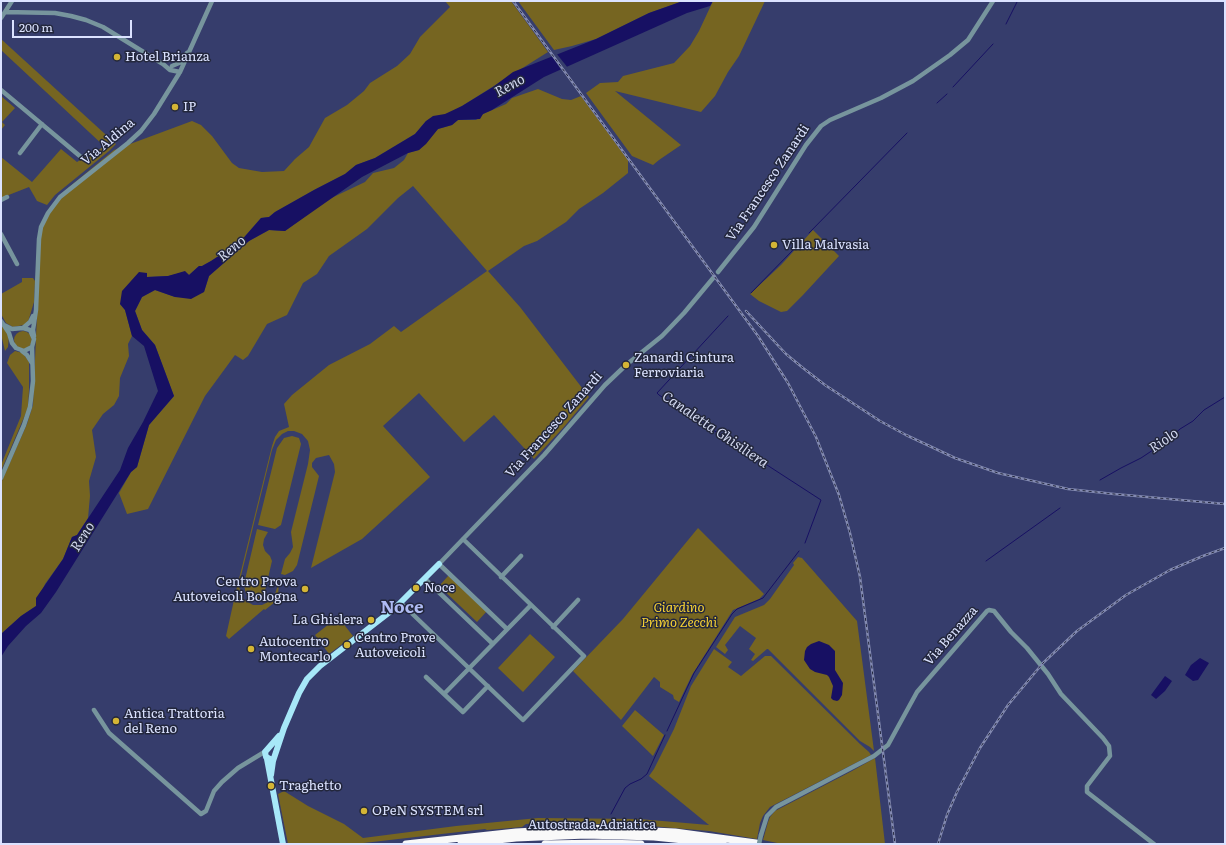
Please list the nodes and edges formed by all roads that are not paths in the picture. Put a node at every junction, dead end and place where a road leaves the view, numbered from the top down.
1 (12, 1) edge
2 (212, 1) edge
3 (993, 1) edge
4 (5, 12) junction
5 (1, 18) edge
6 (195, 41) junction
7 (172, 68) junction
8 (180, 72) junction
9 (1, 90) edge
10 (170, 90) junction
11 (42, 124) junction
12 (20, 153) dead end
13 (81, 157) dead end
14 (7, 197) dead end
15 (1, 200) edge
16 (1, 234) edge
17 (17, 264) dead end
18 (718, 272) dead end
19 (714, 277) dead end
20 (36, 301) junction
21 (2, 323) edge
22 (22, 328) junction
23 (34, 336) junction
24 (12, 339) junction
25 (32, 347) junction
26 (22, 351) junction
27 (32, 364) junction
28 (1, 478) edge
29 (462, 539) junction
30 (521, 556) dead end
31 (439, 564) junction
32 (501, 577) junction
33 (425, 579) junction
34 (578, 600) dead end
35 (401, 603) junction
36 (531, 606) junction
37 (553, 627) junction
38 (507, 630) junction
39 (493, 644) junction
40 (469, 668) junction
41 (426, 677) dead end
42 (488, 686) junction
43 (444, 694) junction
44 (94, 710) dead end
45 (284, 728) junction
46 (267, 754) junction
47 (275, 755) junction
48 (271, 775) junction
49 (283, 844) edge
50 (406, 844) edge
51 (461, 844) edge
52 (545, 844) edge
53 (641, 844) edge
54 (723, 844) edge
55 (758, 844) edge
56 (1154, 844) edge

1 - 4 street
2 - 6 street, Via Aldina
3 - 18 street, Via Francesco Zanardi
4 - 5 street
4 - 7 street
6 - 7 street
6 - 8 street, Via Aldina
7 - 8 street
7 - 10 street
8 - 10 street, Via Aldina
9 - 11 street
10 - 20 street, Via Aldina
11 - 12 street
11 - 13 street
14 - 15 street
16 - 17 street
19 - 29 street, Via Francesco Zanardi
20 - 22 street, Via Aldina
20 - 23 street, Via Aldina
21 - 22 street
21 - 24 street
22 - 23 street
22 - 24 street
23 - 25 street
24 - 26 street
25 - 26 street
25 - 27 street
26 - 27 street
27 - 28 street
29 - 31 street, Via Francesco Zanardi
29 - 32 street
30 - 32 street
31 - 33 main road, Via Francesco Zanardi
31 - 38 street
32 - 36 street
33 - 35 main road, Via Francesco Zanardi
33 - 39 street
34 - 37 street
35 - 40 street
35 - 45 main road, Via Francesco Zanardi
36 - 37 street
36 - 38 street
37 - 42 street
38 - 39 street
39 - 40 street
40 - 42 street
40 - 43 street
41 - 43 street
42 - 43 street
44 - 46 street
45 - 46 main road, Via Francesco Zanardi
45 - 47 main road, Via Francesco Zanardi
46 - 47 main road
46 - 47 main road
46 - 48 main road, Via Francesco Zanardi
47 - 48 main road, Via Francesco Zanardi
48 - 49 main road, Via Francesco Zanardi
50 - 55 highway
51 - 54 highway, Autostrada Adriatica
52 - 53 highway, Autostrada Adriatica
55 - 56 street, Via Benazza, bridge

